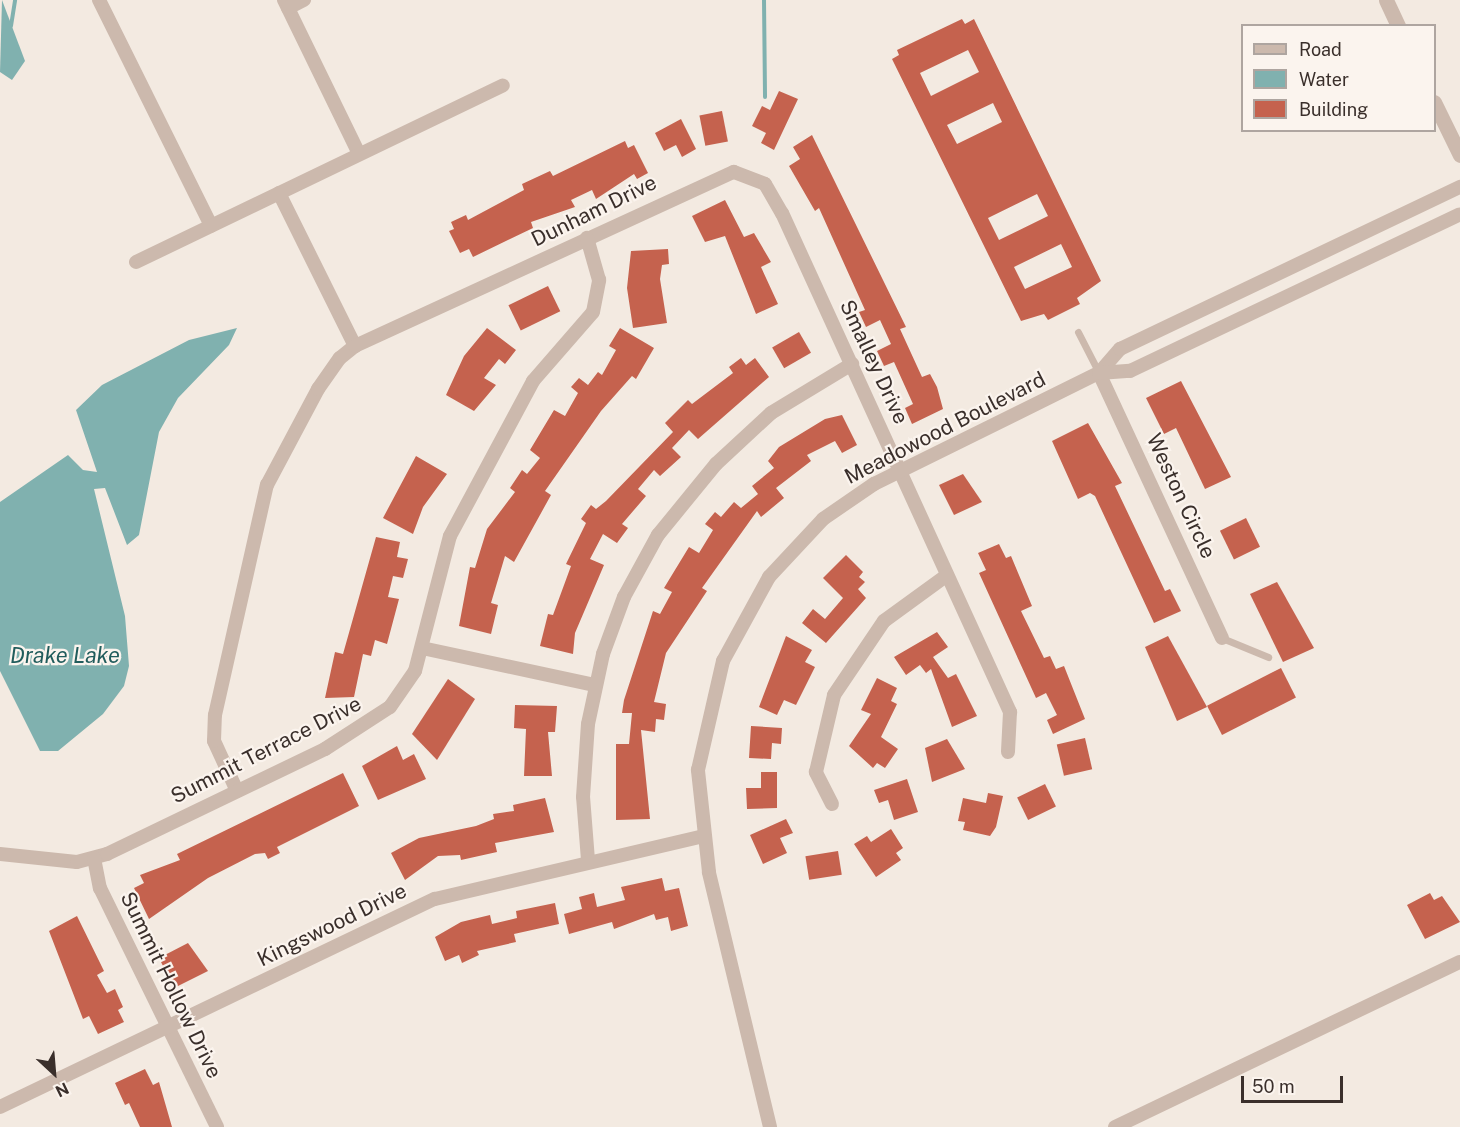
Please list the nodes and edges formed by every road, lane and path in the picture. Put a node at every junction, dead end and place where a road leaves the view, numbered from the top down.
1 (99, 0) edge
2 (304, 0) edge
3 (1386, 0) edge
4 (286, 4) edge
5 (1397, 24) edge
6 (503, 85) dead end
7 (1436, 106) edge
8 (359, 154) junction
9 (1460, 155) edge
10 (740, 172) joint
11 (1460, 187) edge
12 (279, 193) junction
13 (1460, 214) edge
14 (211, 226) junction
15 (587, 238) junction
16 (136, 262) dead end
17 (1078, 332) dead end
18 (355, 346) junction
19 (852, 364) junction
20 (1099, 374) junction
21 (901, 470) junction
22 (947, 575) junction
23 (1222, 638) joint
24 (422, 648) junction
25 (1268, 657) dead end
26 (595, 686) junction
27 (1008, 752) dead end
28 (237, 791) junction
29 (832, 804) dead end
30 (703, 836) junction
31 (0, 854) edge
32 (94, 858) junction
33 (588, 860) junction
34 (1460, 962) edge
35 (169, 1028) junction
36 (0, 1107) edge
37 (217, 1127) edge
38 (770, 1127) edge
39 (1115, 1127) edge

1 - 14 street
2 - 4 street
3 - 5 street
4 - 8 street
6 - 8 street
7 - 9 street
8 - 12 street
10 - 15 street, Dunham Drive
10 - 19 street, Smalley Drive
11 - 20 street, Meadowood Boulevard
12 - 14 street
12 - 18 street
13 - 20 street, Meadowood Boulevard
14 - 16 street
15 - 18 street, Dunham Drive
15 - 24 street, Summit Terrace Drive
17 - 20 lane
18 - 28 street
19 - 21 street, Smalley Drive
19 - 26 street
20 - 21 street, Meadowood Boulevard
20 - 23 street, Weston Circle
21 - 22 street, Smalley Drive
21 - 30 street, Meadowood Boulevard
22 - 27 street, Smalley Drive
22 - 29 street
23 - 25 lane
24 - 26 street
24 - 28 street, Summit Terrace Drive
26 - 33 street
28 - 32 street, Summit Terrace Drive
30 - 33 street, Kingswood Drive
30 - 38 street, Meadowood Boulevard
31 - 32 street, Summit Terrace Drive
32 - 35 street, Summit Hollow Drive
33 - 35 street, Kingswood Drive
34 - 39 street
35 - 36 street, Kingswood Drive
35 - 37 street, Summit Hollow Drive

